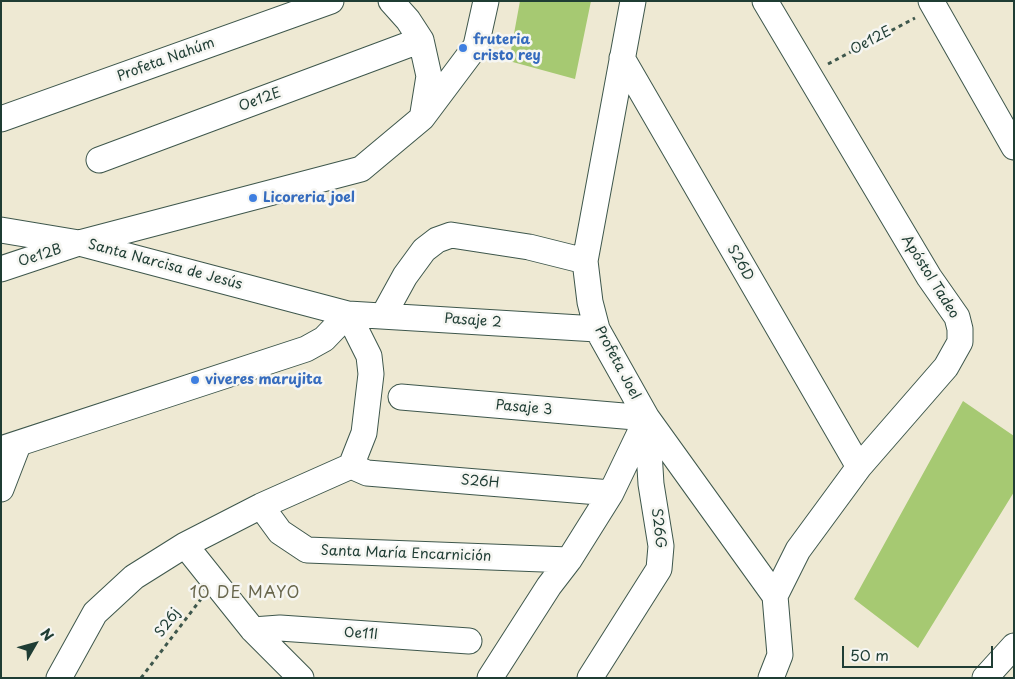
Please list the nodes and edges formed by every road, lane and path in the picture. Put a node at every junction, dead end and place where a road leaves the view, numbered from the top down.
1 (331, 1) edge
2 (391, 1) edge
3 (486, 1) edge
4 (633, 1) edge
5 (765, 1) edge
6 (933, 4) edge
7 (421, 40) junction
8 (622, 58) junction
9 (807, 74) junction
10 (422, 118) junction
11 (1, 119) edge
12 (1014, 147) edge
13 (99, 160) dead end
14 (1, 230) edge
15 (79, 243) junction
16 (585, 261) junction
17 (1, 268) edge
18 (348, 314) junction
19 (383, 316) junction
20 (597, 329) junction
21 (401, 397) dead end
22 (646, 418) junction
23 (10, 447) edge
24 (351, 466) junction
25 (859, 467) junction
26 (1, 489) edge
27 (610, 493) junction
28 (261, 506) junction
29 (185, 545) junction
30 (569, 560) junction
31 (213, 582) junction
32 (775, 596) junction
33 (253, 630) junction
34 (469, 641) dead end
35 (1014, 646) edge
36 (59, 678) edge
37 (141, 678) edge
38 (301, 678) edge
39 (490, 678) edge
40 (590, 678) edge
41 (771, 678) edge
42 (985, 678) edge

1 - 11 street, Profeta Nahúm
2 - 7 street
3 - 10 street, Santa Narcisa de Jesús
4 - 8 street, Profeta Joel
5 - 9 street, Apóstol Tadeo
6 - 9 path, Oe12E
6 - 12 street
7 - 10 street
7 - 13 street, Oe12E
8 - 16 street, Profeta Joel
8 - 25 street, S26D
9 - 25 street, Apóstol Tadeo
10 - 15 street, Santa Narcisa de Jesús
14 - 15 street
15 - 17 street, Oe12B
15 - 18 street, Santa Narcisa de Jesús
16 - 19 street
16 - 20 street, Profeta Joel
18 - 19 street, Pasaje 2
18 - 23 street
18 - 24 street
19 - 20 street, Pasaje 2
20 - 22 street, Profeta Joel
21 - 22 street, Pasaje 3
22 - 27 street
22 - 32 street, Profeta Joel
22 - 40 street, S26G
23 - 26 street
24 - 27 street, S26H
24 - 28 street
25 - 32 street, Apóstol Tadeo
27 - 30 street
28 - 29 street
28 - 30 street, Santa María Encarnición
29 - 31 street
29 - 36 street
30 - 39 street
31 - 33 street
31 - 37 path, S26j
32 - 41 street
33 - 34 street, Oe11I
33 - 38 street
35 - 42 street

